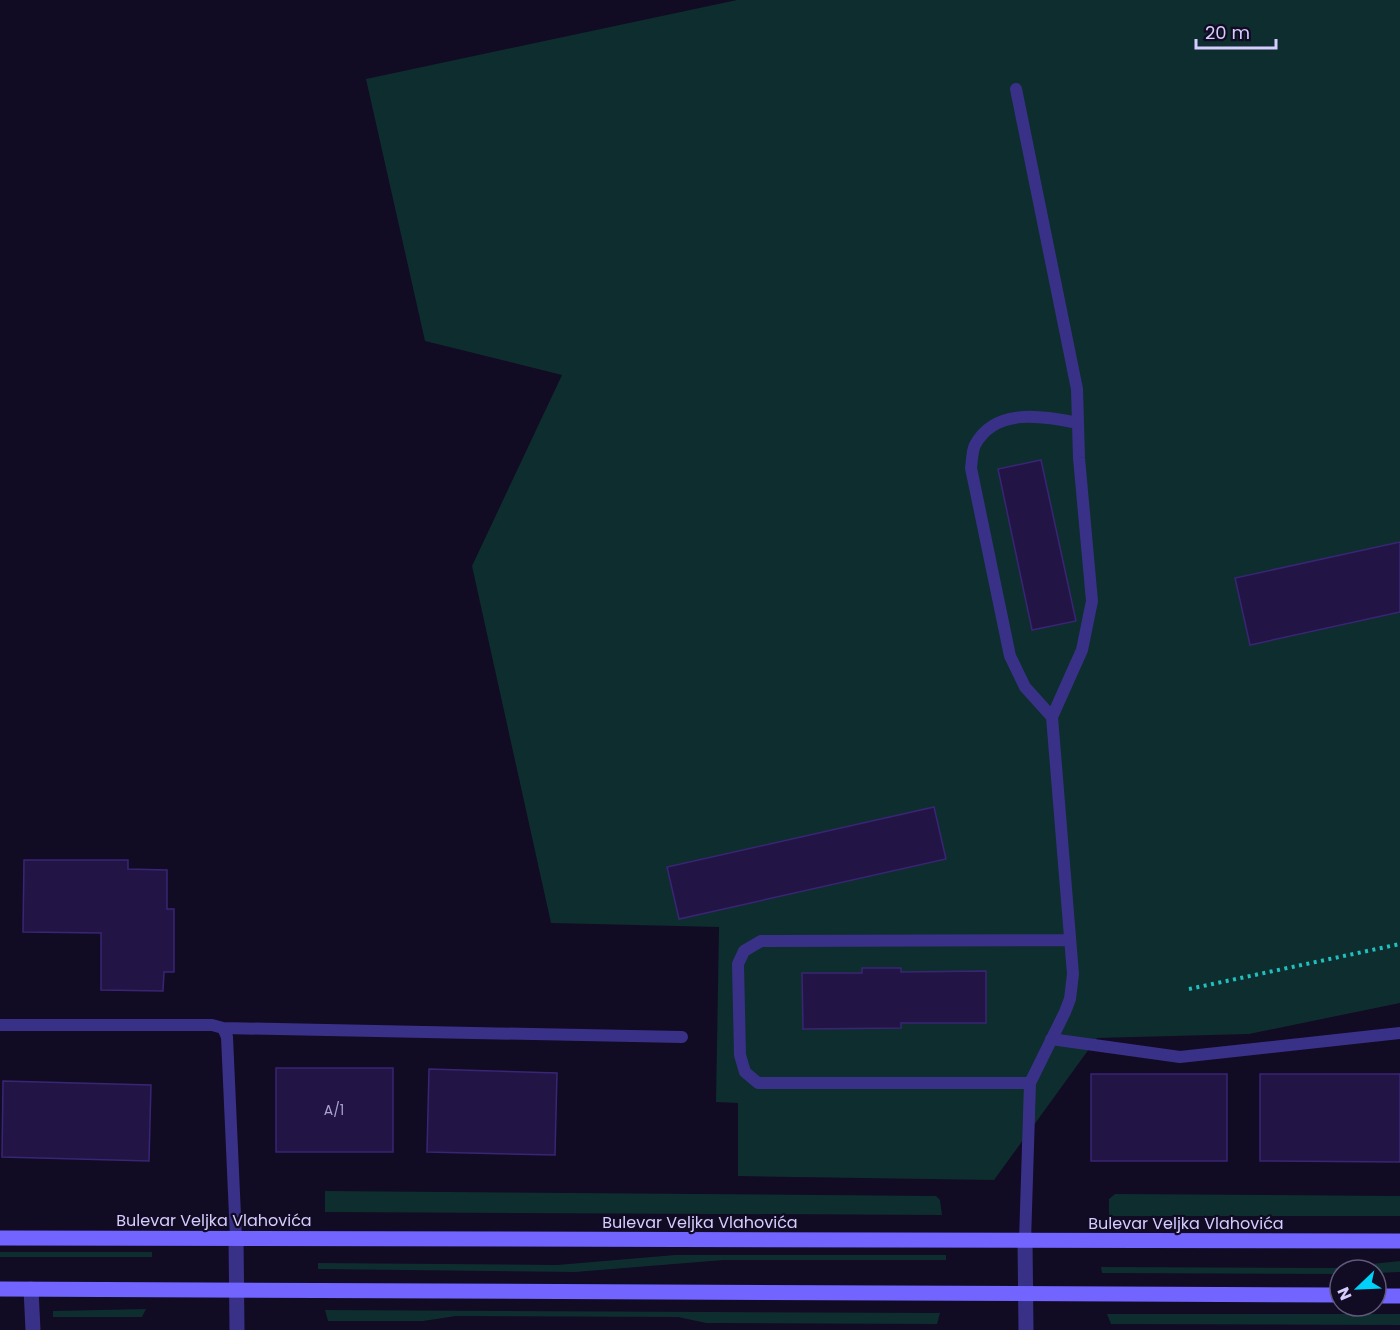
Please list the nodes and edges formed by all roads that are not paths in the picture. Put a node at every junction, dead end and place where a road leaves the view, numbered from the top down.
1 (1016, 89) dead end
2 (1078, 423) junction
3 (1052, 717) junction
4 (1070, 940) junction
5 (0, 1025) edge
6 (223, 1028) junction
7 (1400, 1033) edge
8 (682, 1037) dead end
9 (1051, 1040) junction
10 (1030, 1083) junction
11 (0, 1238) edge
12 (236, 1238) junction
13 (1025, 1241) junction
14 (1400, 1241) edge
15 (0, 1289) edge
16 (31, 1289) junction
17 (237, 1291) junction
18 (1026, 1293) junction
19 (1328, 1295) edge
20 (33, 1330) edge
21 (237, 1330) edge
22 (1026, 1330) edge

1 - 2 lane
2 - 3 lane
2 - 3 lane
3 - 4 lane
4 - 9 lane
4 - 10 lane
5 - 6 lane
6 - 8 lane
6 - 12 lane
7 - 9 lane
9 - 10 lane
10 - 13 lane
11 - 12 main road, Bulevar Veljka Vlahovića
12 - 13 main road, Bulevar Veljka Vlahovića
12 - 17 street
13 - 14 main road, Bulevar Veljka Vlahovića
13 - 18 street
15 - 16 main road
16 - 17 main road
16 - 20 street
17 - 18 main road
17 - 21 street
18 - 19 main road
18 - 22 street

